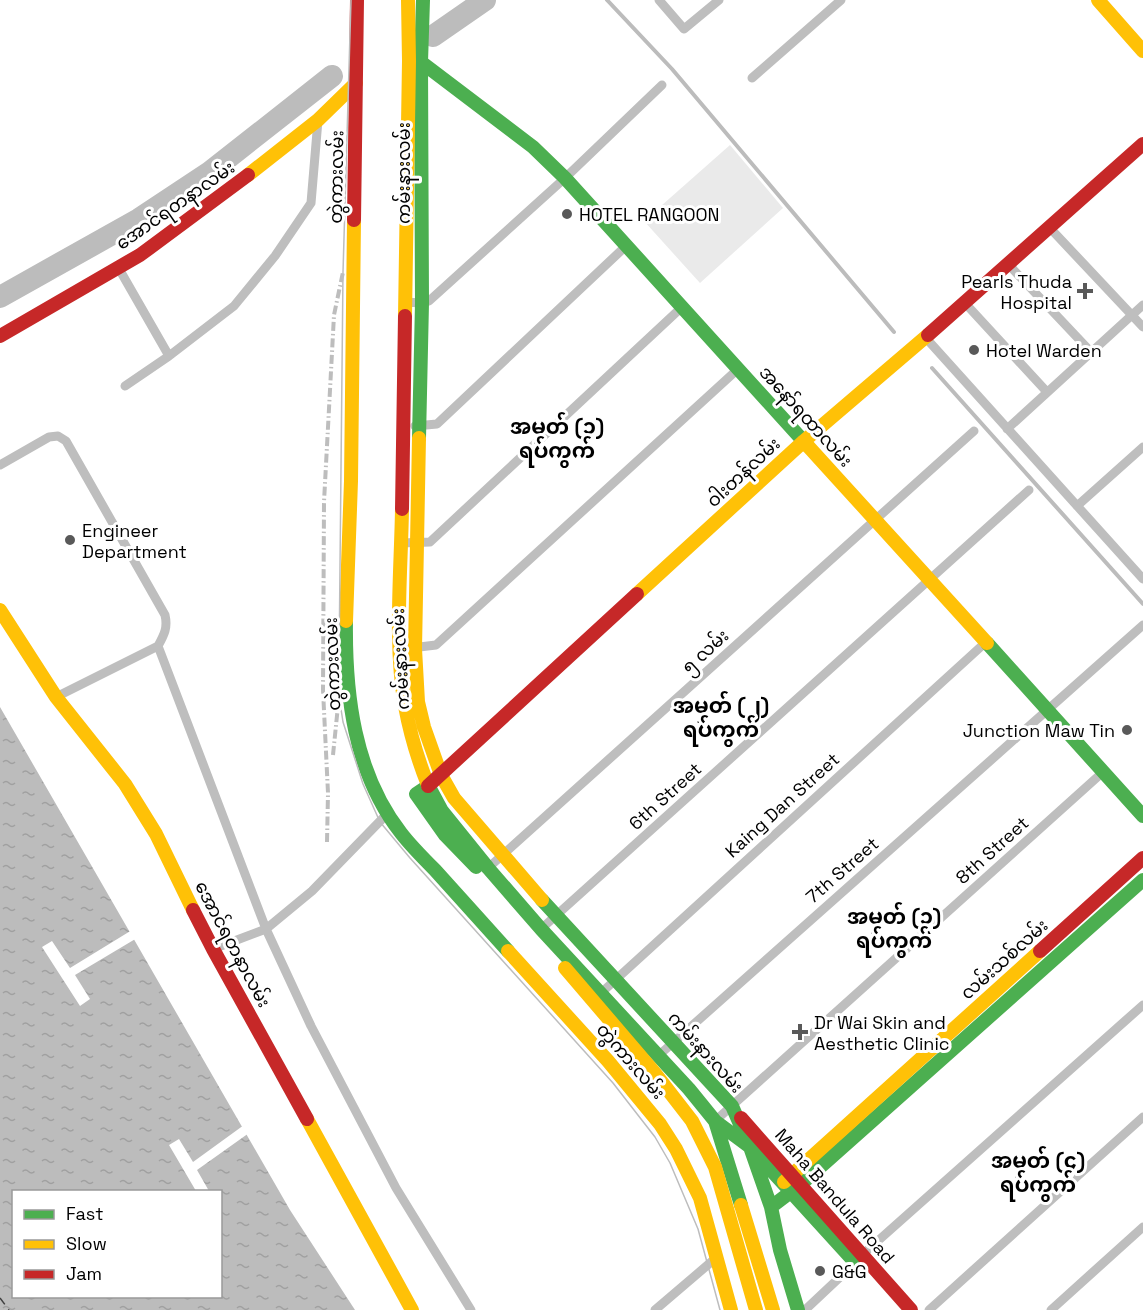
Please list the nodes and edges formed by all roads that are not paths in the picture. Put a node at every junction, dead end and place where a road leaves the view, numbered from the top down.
1 (357, 0) edge
2 (408, 0) edge
3 (659, 0) edge
4 (719, 0) edge
5 (841, 0) edge
6 (1098, 0) edge
7 (425, 1) edge
8 (407, 15) junction
9 (1143, 51) edge
10 (415, 62) junction
11 (752, 78) dead end
12 (356, 83) junction
13 (662, 86) dead end
14 (318, 120) junction
15 (1140, 152) edge
16 (565, 178) junction
17 (1049, 227) junction
18 (627, 245) junction
19 (1008, 264) junction
20 (118, 267) junction
21 (405, 302) junction
22 (964, 302) junction
23 (422, 303) junction
24 (1143, 304) edge
25 (682, 307) junction
26 (1132, 315) junction
27 (1143, 327) edge
28 (0, 336) edge
29 (925, 337) junction
30 (1091, 352) junction
31 (169, 356) junction
32 (738, 369) junction
33 (125, 386) dead end
34 (1047, 392) junction
35 (402, 425) junction
36 (419, 426) junction
37 (1008, 429) junction
38 (974, 431) dead end
39 (804, 441) junction
40 (1143, 447) edge
41 (0, 465) edge
42 (1029, 490) dead end
43 (1077, 506) junction
44 (875, 520) junction
45 (401, 543) junction
46 (416, 543) junction
47 (1143, 579) edge
48 (930, 580) junction
49 (0, 610) edge
50 (1143, 625) edge
51 (986, 642) junction
52 (158, 646) junction
53 (400, 648) junction
54 (415, 649) junction
55 (56, 697) junction
56 (1048, 710) junction
57 (1103, 772) junction
58 (441, 775) junction
59 (422, 790) junction
60 (387, 814) junction
61 (1143, 816) edge
62 (502, 854) junction
63 (1143, 858) edge
64 (488, 868) junction
65 (1143, 880) edge
66 (1080, 915) junction
67 (556, 916) junction
68 (1091, 927) junction
69 (266, 929) junction
70 (541, 929) junction
71 (213, 949) junction
72 (614, 980) junction
73 (601, 993) junction
74 (1143, 1005) edge
75 (673, 1042) junction
76 (658, 1056) junction
77 (732, 1106) junction
78 (874, 1110) junction
79 (1143, 1117) edge
80 (715, 1121) junction
81 (750, 1147) junction
82 (791, 1184) junction
83 (771, 1207) junction
84 (1143, 1227) edge
85 (717, 1257) junction
86 (859, 1259) junction
87 (412, 1310) edge
88 (471, 1310) edge
89 (656, 1310) edge
90 (731, 1310) edge
91 (756, 1310) edge
92 (773, 1310) edge
93 (798, 1310) edge
94 (805, 1310) edge
95 (898, 1310) edge
96 (911, 1310) edge
97 (929, 1310) edge
98 (1051, 1310) edge

1 - 12 main road, တွဲကားလမ်း
2 - 8 main road, ကမ်းနားလမ်း
3 - 4 street
5 - 11 street
6 - 9 main road
7 - 8 main road
7 - 10 main road, ကမ်းနားလမ်း
8 - 10 main road, ကမ်းနားလမ်း
10 - 16 main road, အနော်ရထာလမ်း
10 - 21 main road, ကမ်းနားလမ်း
10 - 23 main road, ကမ်းနားလမ်း
12 - 14 main road, အောင်ရတနာလမ်း
12 - 60 main road, တွဲကားလမ်း
13 - 16 street
14 - 20 main road, အောင်ရတနာလမ်း
14 - 31 street
15 - 17 main road, ဝါးတန်လမ်း
16 - 18 main road, အနော်ရထာလမ်း
16 - 23 street
17 - 19 main road, ဝါးတန်လမ်း
17 - 26 street
18 - 25 main road, အနော်ရထာလမ်း
18 - 36 street
19 - 22 main road, ဝါးတန်လမ်း
19 - 30 street
20 - 28 main road, အောင်ရတနာလမ်း
20 - 31 street
21 - 23 street
21 - 35 main road, ကမ်းနားလမ်း
22 - 29 main road, ဝါးတန်လမ်း
22 - 34 street
23 - 36 main road, ကမ်းနားလမ်း
24 - 26 street
25 - 32 main road, အနော်ရထာလမ်း
25 - 46 street
26 - 27 street
26 - 30 street
29 - 37 street
29 - 39 main road, ဝါးတန်လမ်း
30 - 34 street
31 - 33 street
32 - 39 main road, အနော်ရထာလမ်း
32 - 54 street
34 - 37 street
35 - 36 street
35 - 45 main road, ကမ်းနားလမ်း
36 - 46 main road, ကမ်းနားလမ်း
37 - 43 street
38 - 44 street, ၅ လမ်း
39 - 44 main road, အနော်ရထာလမ်း
39 - 58 main road, ဝါးတန်လမ်း
40 - 43 street
41 - 52 street
42 - 48 street, 6th Street
43 - 47 street
44 - 48 main road, အနော်ရထာလမ်း
44 - 62 street, ၅ လမ်း
45 - 46 street
45 - 53 main road, ကမ်းနားလမ်း
46 - 54 main road, ကမ်းနားလမ်း
48 - 51 main road, အနော်ရထာလမ်း
48 - 67 street, 6th Street
49 - 55 main road, အောင်ရတနာလမ်း
50 - 56 street, 7th Street
51 - 56 main road, အနော်ရထာလမ်း
51 - 72 street, Kaing Dan Street
52 - 55 street
52 - 69 street
53 - 54 street
53 - 59 main road, ကမ်းနားလမ်း
54 - 58 main road, ကမ်းနားလမ်း
55 - 71 main road, အောင်ရတနာလမ်း
56 - 57 main road, အနော်ရထာလမ်း
56 - 75 street, 7th Street
57 - 61 main road, အနော်ရထာလမ်း
57 - 77 street, 8th Street
58 - 59 main road, ဝါးတန်လမ်း
58 - 62 main road, ကမ်းနားလမ်း
59 - 64 main road, ကမ်းနားလမ်း
59 - 91 main road
60 - 69 street
60 - 85 main road, တွဲကားလမ်း
62 - 64 street, ၅ လမ်း
62 - 67 main road, ကမ်းနားလမ်း
63 - 66 main road, လမ်းသစ်လမ်း
64 - 70 main road, ကမ်းနားလမ်း
65 - 68 main road, လမ်းသစ်လမ်း
66 - 68 main road
66 - 78 main road, လမ်းသစ်လမ်း
67 - 70 street, 6th Street
67 - 72 main road, ကမ်းနားလမ်း
68 - 78 main road, လမ်းသစ်လမ်း
69 - 71 street
69 - 88 street
70 - 73 main road, ကမ်းနားလမ်း
71 - 87 main road, အောင်ရတနာလမ်း
72 - 73 street, Kaing Dan Street
72 - 75 main road, ကမ်းနားလမ်း
73 - 76 main road, ကမ်းနားလမ်း
74 - 86 street
75 - 76 street, 7th Street
75 - 77 main road, ကမ်းနားလမ်း
76 - 80 main road, ကမ်းနားလမ်း
77 - 80 street, 8th Street
77 - 81 main road, ကမ်းနားလမ်း
77 - 82 main road, Maha Bandula Road
78 - 82 main road, လမ်းသစ်လမ်း
79 - 97 street
80 - 81 main road
80 - 92 main road, ကမ်းနားလမ်း
81 - 82 main road
81 - 83 main road, ကမ်းနားလမ်း
82 - 83 main road, လမ်းသစ်လမ်း
82 - 86 main road
83 - 93 main road, ကမ်းနားလမ်း
84 - 98 street
85 - 89 street
85 - 90 main road, တွဲကားလမ်း
86 - 94 street
86 - 95 main road
86 - 96 main road, Maha Bandula Road

